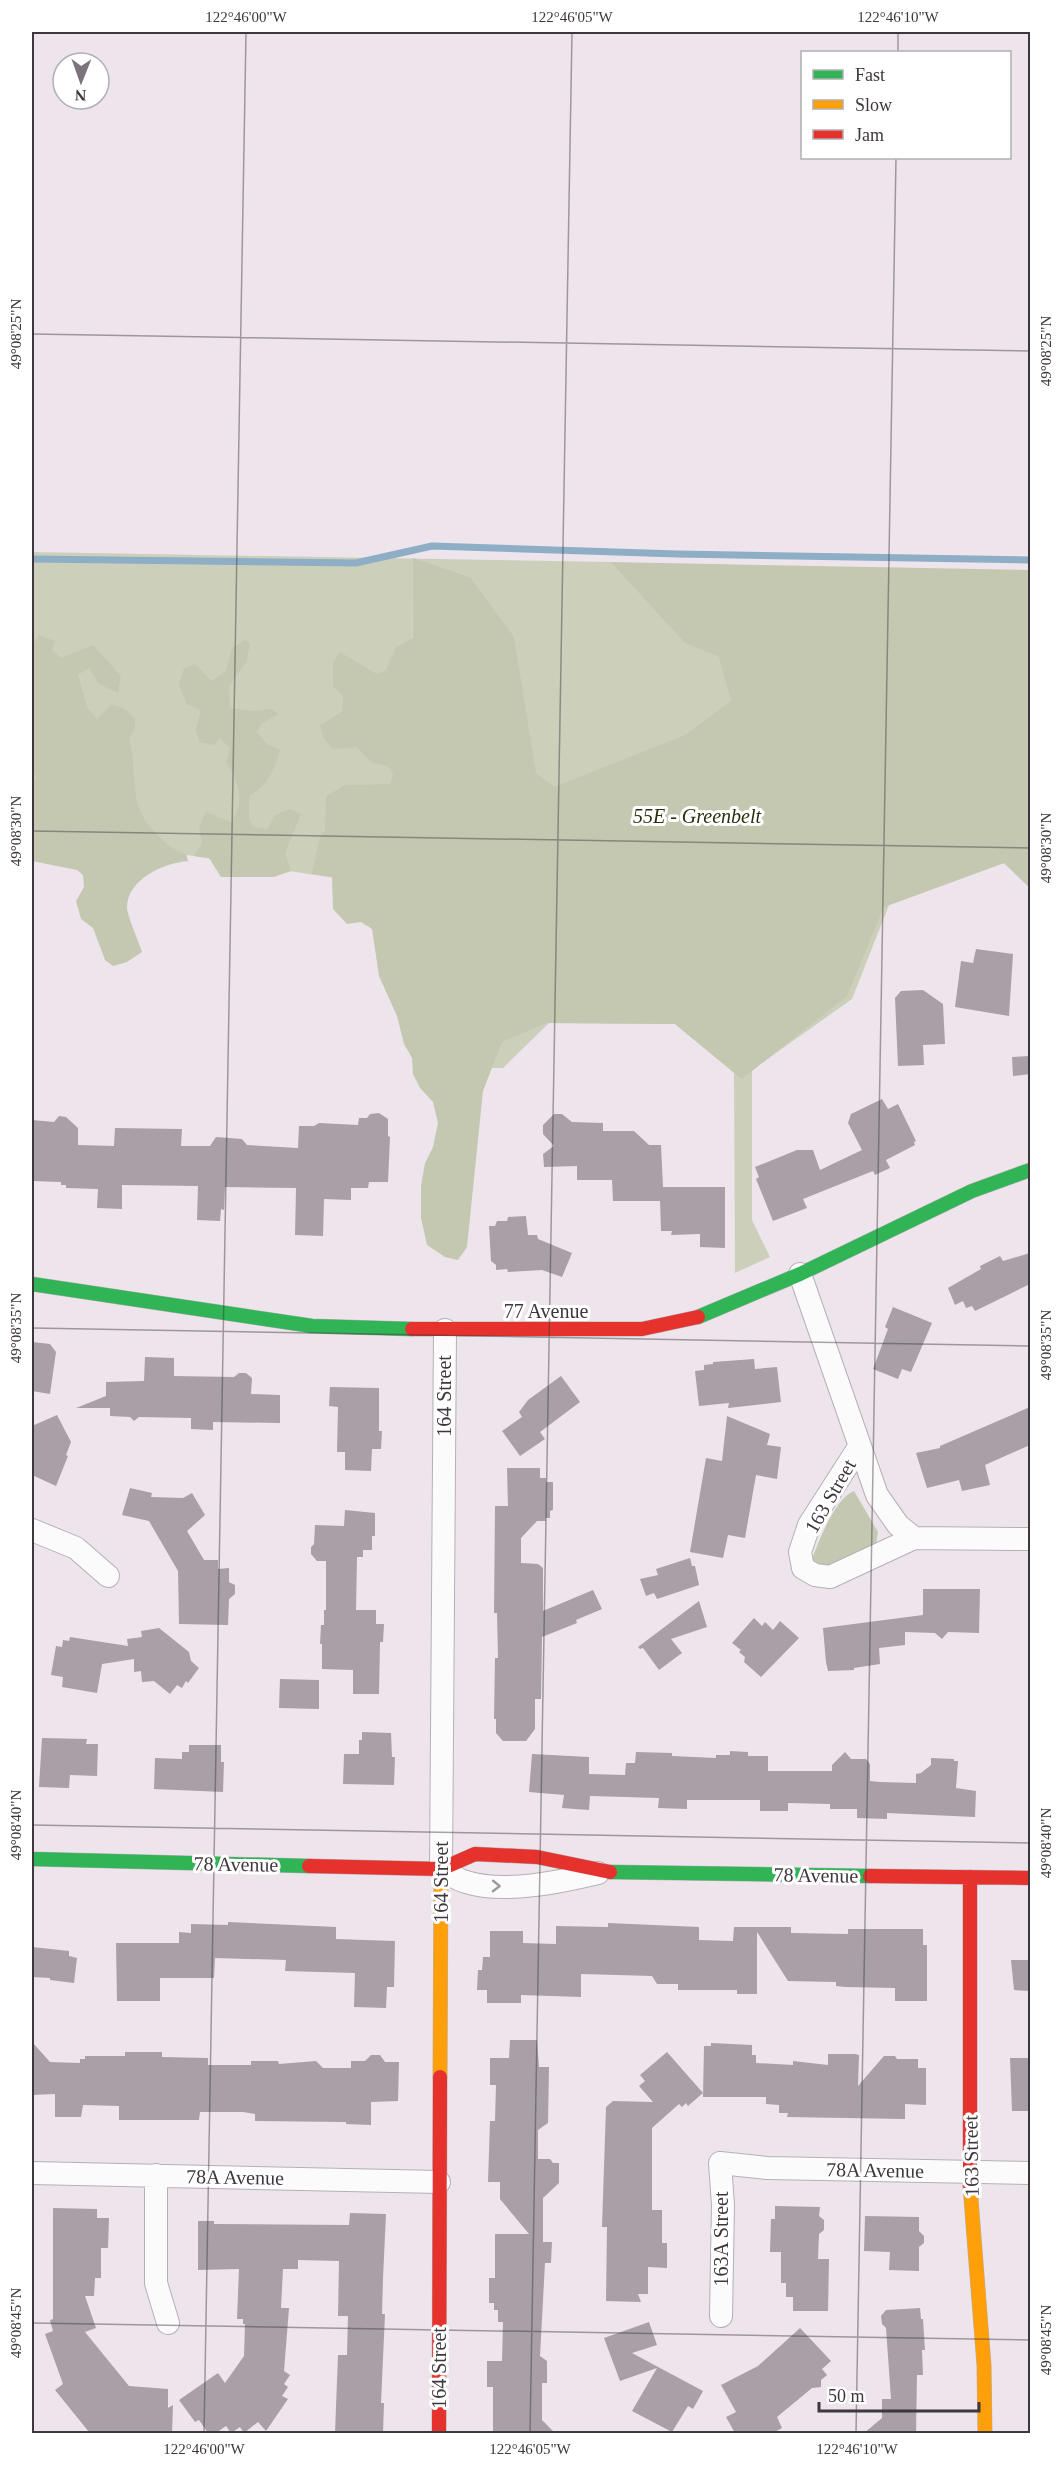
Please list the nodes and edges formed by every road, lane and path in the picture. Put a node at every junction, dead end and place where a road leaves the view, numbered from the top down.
1 (1030, 1170) edge
2 (800, 1274) junction
3 (32, 1284) edge
4 (445, 1330) junction
5 (859, 1447) junction
6 (32, 1530) edge
7 (914, 1538) junction
8 (1030, 1539) edge
9 (108, 1576) dead end
10 (32, 1859) edge
11 (441, 1869) junction
12 (602, 1872) junction
13 (970, 1877) junction
14 (1030, 1878) edge
15 (720, 2163) joint
16 (969, 2172) junction
17 (32, 2173) edge
18 (1030, 2173) edge
19 (156, 2175) junction
20 (439, 2182) junction
21 (721, 2316) dead end
22 (168, 2323) dead end
23 (439, 2433) edge
24 (985, 2433) edge

1 - 2 street, 77 Avenue
2 - 4 street, 77 Avenue
2 - 5 street, 163 Street
3 - 4 street, 77 Avenue
4 - 11 street, 164 Street
5 - 7 street, 163 Street
5 - 7 street, 163 Street
6 - 9 street
7 - 8 street, 163 Street
10 - 11 street, 78 Avenue
11 - 12 street, 78 Avenue
11 -> 12 street, 78 Avenue
11 - 20 street, 164 Street
12 - 13 street, 78 Avenue
13 - 14 street, 78 Avenue
13 - 16 street, 163 Street
15 - 16 street, 78A Avenue
15 - 21 street, 163A Street
16 - 18 street, 78A Avenue
16 - 24 street, 163 Street
17 - 19 street, 78A Avenue
19 - 20 street, 78A Avenue
19 - 22 street
20 - 23 street, 164 Street

